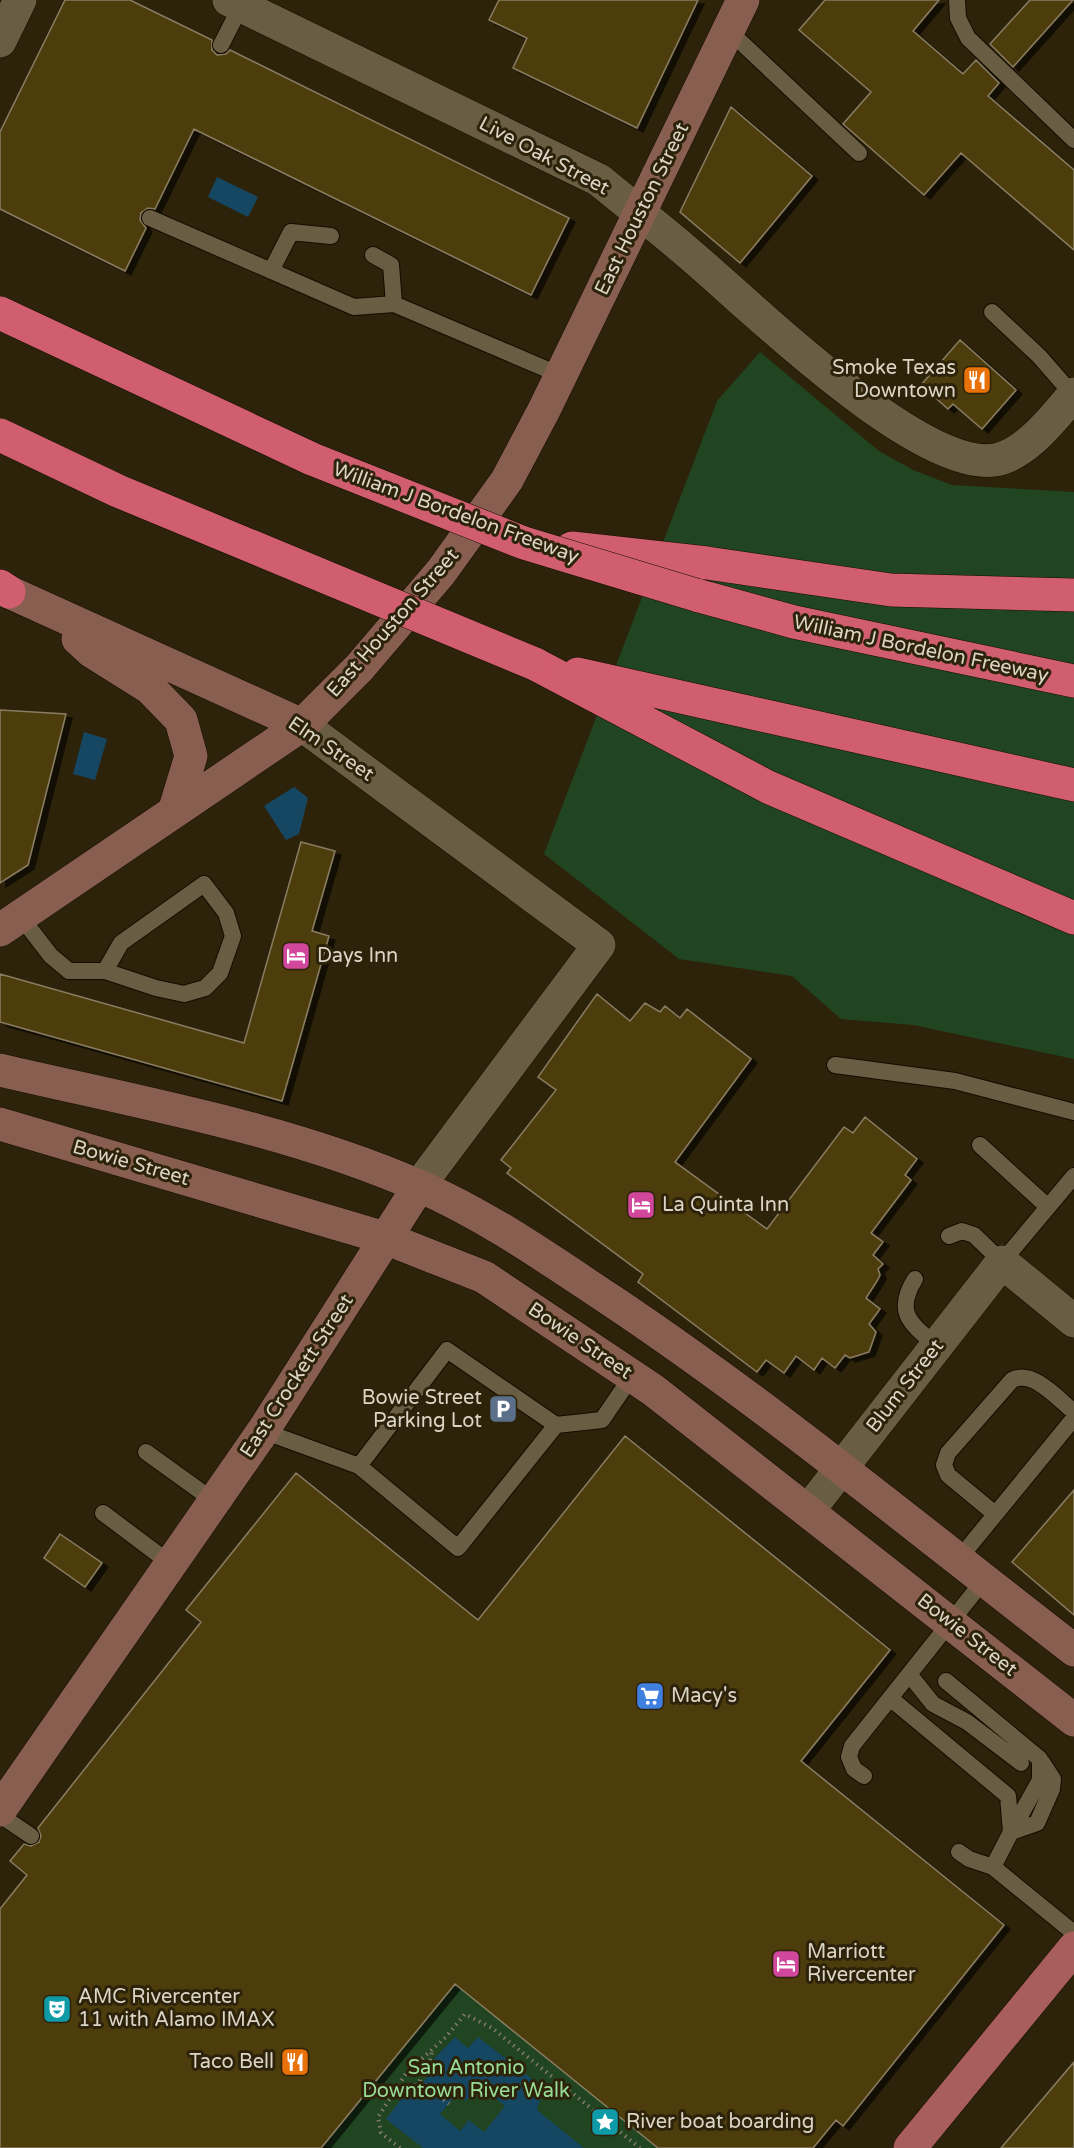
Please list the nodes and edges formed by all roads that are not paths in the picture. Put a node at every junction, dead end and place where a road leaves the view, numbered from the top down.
1 (20, 0) edge
2 (743, 0) edge
3 (957, 0) edge
4 (233, 2) edge
5 (728, 30) junction
6 (0, 41) edge
7 (221, 45) dead end
8 (1074, 140) edge
9 (859, 153) dead end
10 (640, 211) junction
11 (150, 218) dead end
12 (331, 236) dead end
13 (373, 255) dead end
14 (271, 271) junction
15 (394, 304) junction
16 (992, 312) dead end
17 (0, 313) edge
18 (560, 375) junction
19 (1073, 394) edge
20 (0, 435) edge
21 (524, 543) junction
22 (2, 590) edge
23 (1074, 595) edge
24 (41, 606) junction
25 (535, 664) junction
26 (1074, 681) edge
27 (302, 725) junction
28 (1074, 784) edge
29 (174, 812) junction
30 (1074, 918) edge
31 (10, 923) edge
32 (599, 945) joint
33 (105, 970) junction
34 (835, 1065) dead end
35 (0, 1070) edge
36 (1074, 1112) edge
37 (0, 1124) edge
38 (980, 1144) dead end
39 (1074, 1176) edge
40 (419, 1186) junction
41 (1048, 1207) junction
42 (949, 1236) dead end
43 (385, 1238) junction
44 (1002, 1262) junction
45 (915, 1279) dead end
46 (1074, 1321) edge
47 (937, 1346) junction
48 (632, 1376) junction
49 (1074, 1412) edge
50 (1074, 1418) edge
51 (556, 1425) junction
52 (263, 1431) junction
53 (146, 1452) dead end
54 (359, 1466) junction
55 (840, 1469) junction
56 (214, 1501) junction
57 (808, 1510) junction
58 (103, 1513) dead end
59 (995, 1514) junction
60 (958, 1560) junction
61 (171, 1564) junction
62 (984, 1580) junction
63 (950, 1622) junction
64 (1074, 1650) edge
65 (909, 1674) junction
66 (946, 1681) dead end
67 (890, 1698) junction
68 (1074, 1720) edge
69 (1021, 1763) dead end
70 (864, 1776) dead end
71 (0, 1810) edge
72 (0, 1815) edge
73 (1011, 1832) junction
74 (31, 1836) dead end
75 (959, 1852) dead end
76 (993, 1867) junction
77 (1074, 1933) edge
78 (1074, 1948) edge
79 (910, 2148) edge

1 - 6 street
2 - 5 main road, East Houston Street
3 - 8 lane
4 - 7 lane
4 - 10 street, Live Oak Street
5 - 9 lane
5 - 10 main road, East Houston Street
10 - 18 main road, East Houston Street
10 - 19 street, Live Oak Street
11 - 14 lane
12 - 14 lane
13 - 15 lane
14 - 15 lane
15 - 18 lane
16 - 19 lane
17 - 21 highway, William J Bordelon Freeway, bridge
18 - 27 main road, East Houston Street
20 - 25 highway, bridge
21 - 23 highway, bridge
21 - 26 highway, William J Bordelon Freeway, bridge
22 - 24 main road, Elm Street
24 - 27 main road, Elm Street
24 - 29 main road
25 - 28 highway
25 - 30 highway
27 - 29 main road, East Houston Street
27 - 32 street, Elm Street
29 - 31 main road, East Houston Street
31 - 33 lane
32 - 40 street, East Crockett Street
33 - 33 lane
34 - 36 lane
35 - 40 main road
37 - 43 main road, Bowie Street
38 - 41 lane
39 - 41 lane
40 - 43 main road, East Crockett Street
40 - 55 main road
41 - 44 lane
42 - 44 lane
43 - 48 main road, Bowie Street
43 - 52 main road, East Crockett Street
44 - 46 street
44 - 47 street, Blum Street
45 - 47 lane
47 - 55 street, Blum Street
48 - 51 lane
48 - 57 main road, Bowie Street
49 - 59 lane
50 - 59 lane
51 - 54 lane
51 - 54 lane
52 - 54 lane
52 - 56 main road, East Crockett Street
53 - 56 lane
55 - 57 street, Blum Street
55 - 60 main road
56 - 61 main road, East Crockett Street
57 - 63 main road, Bowie Street
58 - 61 lane
59 - 60 lane
60 - 62 main road
61 - 71 main road, East Crockett Street
62 - 63 lane
62 - 64 main road
63 - 65 lane
63 - 68 main road, Bowie Street
65 - 67 lane
65 - 69 lane
66 - 73 lane
67 - 70 lane
67 - 73 lane
72 - 74 lane
73 - 76 lane
75 - 76 lane
76 - 77 lane
78 - 79 main road

